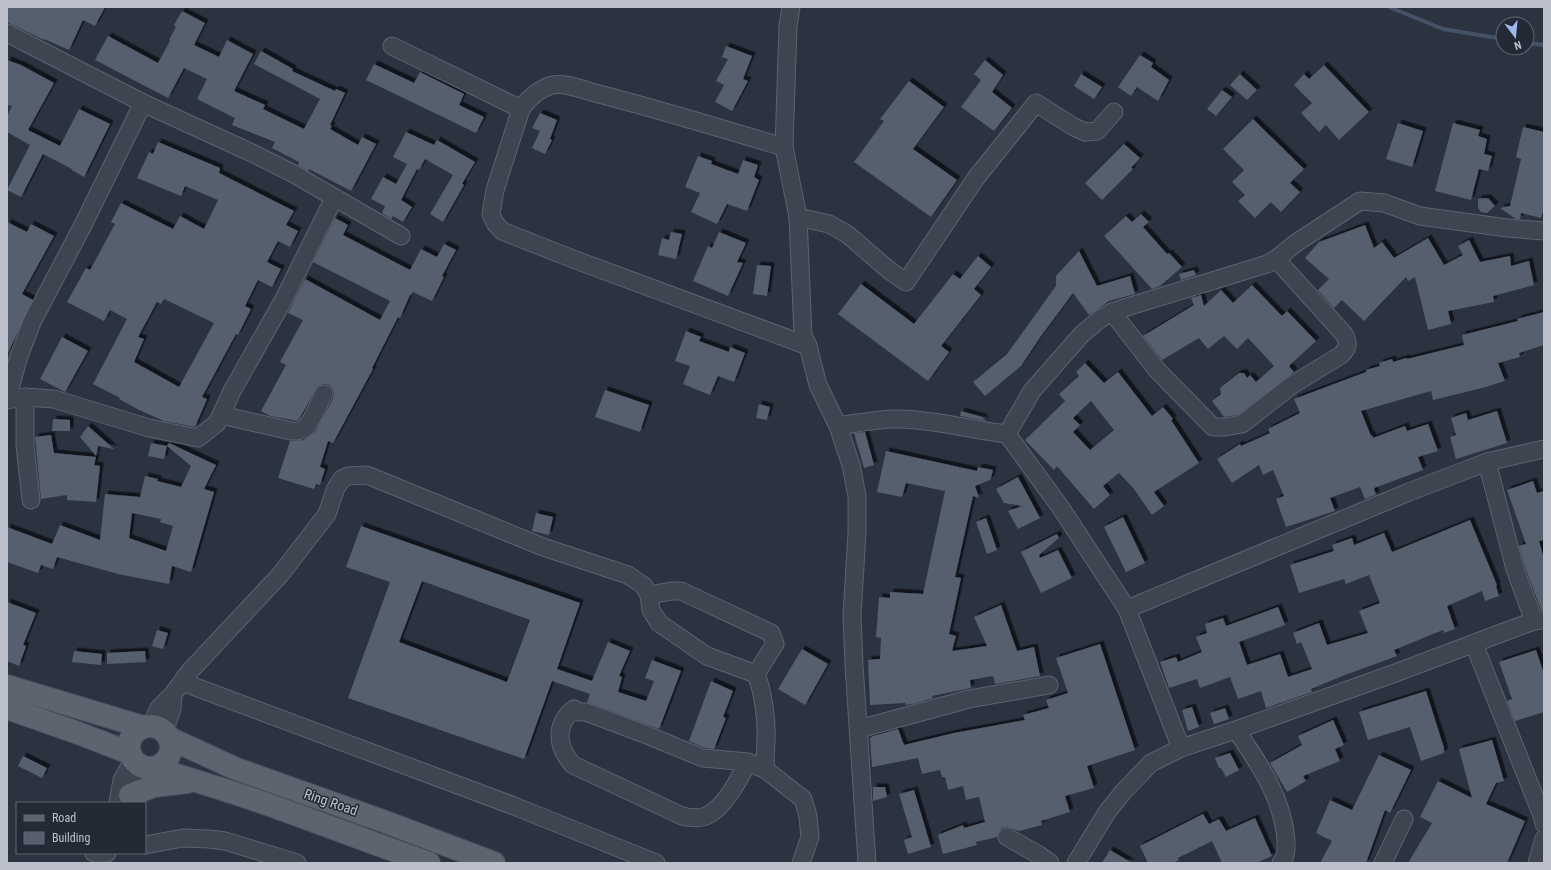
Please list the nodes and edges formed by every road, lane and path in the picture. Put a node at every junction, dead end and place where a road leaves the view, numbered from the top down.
1 (791, 7) edge
2 (7, 33) edge
3 (392, 46) dead end
4 (144, 103) junction
5 (521, 109) junction
6 (1114, 112) dead end
7 (784, 147) junction
8 (334, 198) junction
9 (798, 217) junction
10 (1544, 231) edge
11 (401, 236) dead end
12 (1276, 259) junction
13 (1112, 312) junction
14 (808, 346) junction
15 (324, 394) dead end
16 (25, 397) junction
17 (7, 399) edge
18 (222, 415) junction
19 (838, 426) junction
20 (1007, 434) junction
21 (1544, 449) edge
22 (1487, 462) junction
23 (31, 500) dead end
24 (650, 595) junction
25 (1127, 609) junction
26 (1539, 621) edge
27 (1474, 644) junction
28 (756, 674) junction
29 (1049, 685) dead end
30 (7, 686) edge
31 (178, 688) junction
32 (7, 708) edge
33 (859, 729) junction
34 (1236, 730) junction
35 (157, 731) junction
36 (1181, 748) junction
37 (140, 762) junction
38 (748, 762) junction
39 (766, 770) junction
40 (196, 781) junction
41 (123, 800) edge
42 (1404, 819) dead end
43 (1544, 820) edge
44 (1007, 837) dead end
45 (1544, 839) edge
46 (146, 845) edge
47 (1284, 862) edge
48 (297, 863) edge
49 (429, 863) edge
50 (494, 863) edge
51 (656, 863) edge
52 (801, 863) edge
53 (867, 863) edge
54 (1050, 863) edge
55 (1076, 863) edge
56 (1382, 863) edge
57 (1537, 863) edge

1 - 7 street
2 - 4 street
3 - 5 street
4 - 8 street
4 - 17 street
5 - 7 street
5 - 14 street
6 - 9 street
7 - 9 street
8 - 11 street
8 - 18 street
9 - 14 street
10 - 12 street
12 - 13 street
12 - 13 street
13 - 20 street
14 - 19 street
15 - 18 street
16 - 17 street
16 - 18 street
16 - 23 street
19 - 20 street
19 - 33 street
20 - 25 street
21 - 22 street
22 - 25 street
22 - 26 street
24 - 28 street
24 - 28 street
24 - 31 street
25 - 36 street
26 - 27 street
27 - 34 street
27 - 43 street
28 - 39 street
29 - 33 street
30 - 35 main road, Ring Road
31 - 35 street
31 - 51 street
32 - 37 main road, Ring Road
33 - 53 street
34 - 36 street
34 - 47 street
35 - 37 main road
35 - 37 main road
35 - 50 main road, Ring Road
36 - 55 street
37 - 40 main road, Ring Road
37 - 41 street
38 - 38 street
38 - 39 street
39 - 52 street
40 - 41 main road
40 - 49 main road, Ring Road
42 - 56 street
44 - 54 street
45 - 57 street
46 - 48 street

